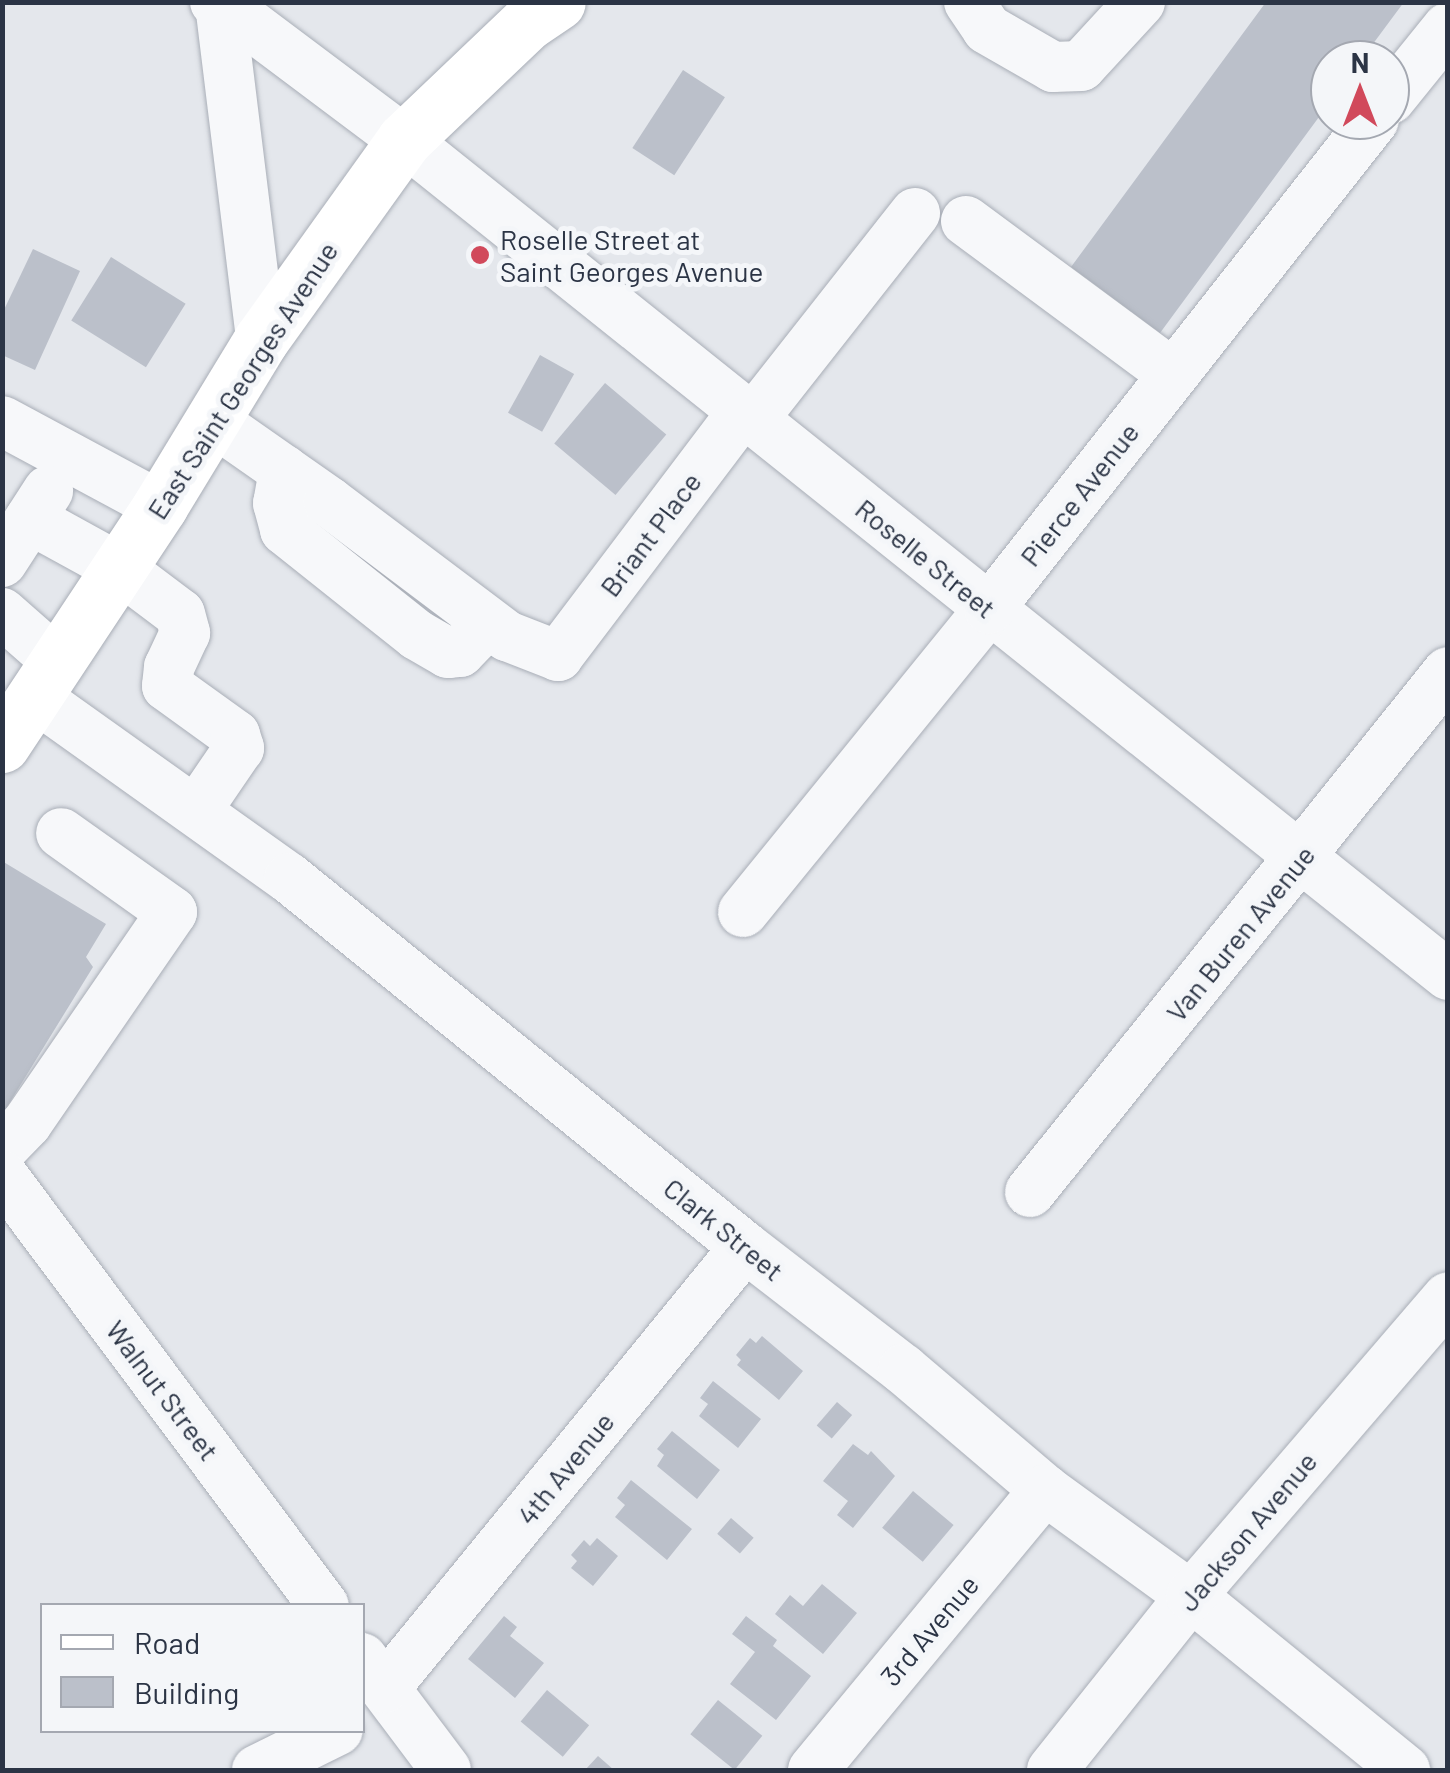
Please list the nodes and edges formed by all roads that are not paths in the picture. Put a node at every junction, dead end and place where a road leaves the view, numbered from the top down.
1 (970, 2) edge
2 (1140, 2) edge
3 (219, 3) edge
4 (532, 9) edge
5 (1448, 26) edge
6 (1410, 74) edge
7 (404, 140) junction
8 (1358, 140) edge
9 (915, 213) dead end
10 (966, 221) dead end
11 (261, 340) junction
12 (1173, 374) junction
13 (748, 415) junction
14 (212, 420) junction
15 (2, 421) edge
16 (70, 457) junction
17 (160, 506) junction
18 (30, 519) junction
19 (2, 562) edge
20 (120, 568) junction
21 (989, 608) junction
22 (2, 613) edge
23 (1448, 672) edge
24 (47, 680) junction
25 (2, 745) edge
26 (196, 811) junction
27 (61, 832) dead end
28 (1302, 858) junction
29 (743, 912) dead end
30 (1448, 975) edge
31 (2, 1149) edge
32 (2, 1175) edge
33 (1030, 1192) dead end
34 (744, 1247) junction
35 (1448, 1297) edge
36 (1045, 1490) junction
37 (1191, 1596) junction
38 (322, 1603) edge
39 (376, 1692) edge
40 (332, 1733) edge
41 (257, 1770) edge
42 (446, 1770) edge
43 (813, 1770) edge
44 (1052, 1770) edge
45 (1405, 1770) edge

1 - 2 street
3 - 7 street, Roselle Street
3 - 11 street
4 - 7 main road, East Saint Georges Avenue
5 - 6 street
7 - 11 main road, East Saint Georges Avenue
7 - 13 street, Roselle Street
8 - 12 street, Pierce Avenue
9 - 13 street, Briant Place
10 - 12 street
11 - 14 main road, East Saint Georges Avenue
12 - 21 street, Pierce Avenue
13 - 14 street, Briant Place
13 - 21 street, Roselle Street
14 - 17 main road, East Saint Georges Avenue
15 - 16 street
16 - 17 street
16 - 18 street
17 - 20 main road, East Saint Georges Avenue
18 - 19 street
18 - 20 street
20 - 24 main road, East Saint Georges Avenue
20 - 26 street
21 - 28 street, Roselle Street
21 - 29 street, Pierce Avenue
22 - 24 street, Clark Street
23 - 28 street, Van Buren Avenue
24 - 25 main road, East Saint Georges Avenue
24 - 26 street, Clark Street
26 - 34 street, Clark Street
27 - 31 street
28 - 30 street, Roselle Street
28 - 33 street, Van Buren Avenue
32 - 38 street, Walnut Street
34 - 36 street, Clark Street
34 - 39 street, 4th Avenue
35 - 37 street, Jackson Avenue
36 - 37 street, Clark Street
36 - 43 street, 3rd Avenue
37 - 44 street, Jackson Avenue
37 - 45 street, Clark Street
39 - 42 street
40 - 41 street

